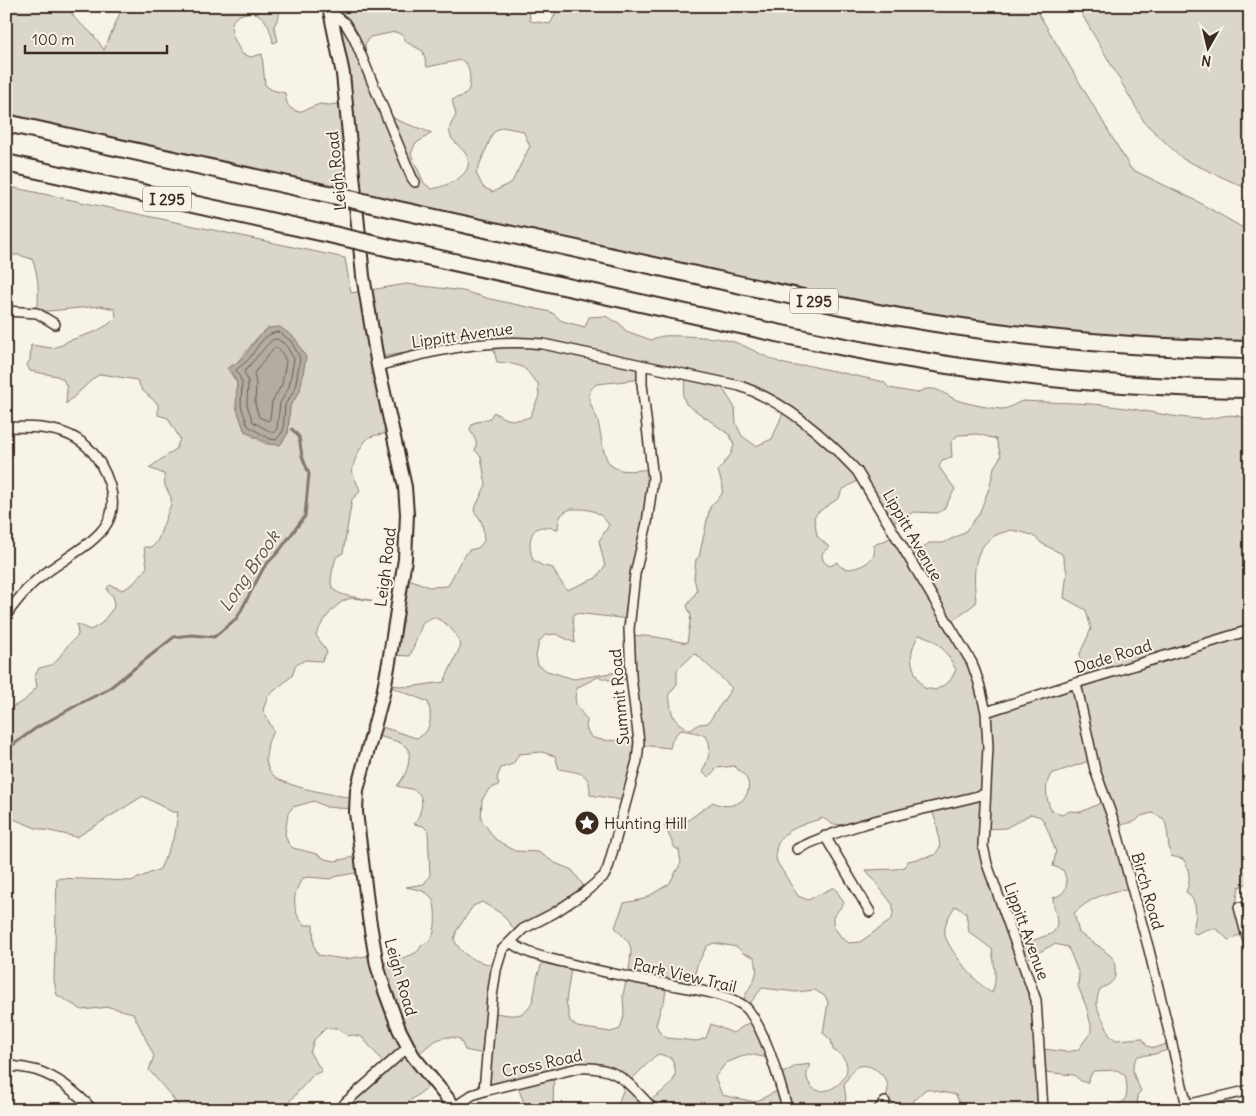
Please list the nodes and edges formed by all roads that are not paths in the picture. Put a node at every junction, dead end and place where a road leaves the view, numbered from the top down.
1 (330, 9) edge
2 (6, 123) edge
3 (6, 163) edge
4 (415, 182) dead end
5 (6, 312) edge
6 (56, 324) dead end
7 (1250, 350) edge
8 (642, 365) junction
9 (378, 366) junction
10 (1250, 389) edge
11 (6, 427) edge
12 (6, 615) edge
13 (1250, 630) edge
14 (1076, 683) junction
15 (986, 712) junction
16 (985, 794) junction
17 (825, 836) junction
18 (797, 849) dead end
19 (1239, 907) dead end
20 (870, 912) dead end
21 (510, 942) junction
22 (1250, 949) edge
23 (408, 1047) junction
24 (6, 1065) edge
25 (1250, 1090) edge
26 (484, 1091) junction
27 (885, 1102) dead end
28 (456, 1108) edge
29 (1187, 1108) edge
30 (340, 1109) edge
31 (93, 1110) edge
32 (654, 1110) edge
33 (788, 1110) edge
34 (878, 1110) edge
35 (1043, 1110) edge

1 - 4 street
1 - 9 street, Leigh Road
2 - 7 highway, I 295, bridge
3 - 10 highway, I 295, bridge
5 - 6 street
8 - 9 street, Lippitt Avenue
8 - 15 street, Lippitt Avenue
8 - 21 street, Summit Road
9 - 23 street, Leigh Road
11 - 12 street
13 - 14 street, Dade Road
14 - 15 street, Dade Road
14 - 29 street, Birch Road
15 - 16 street, Lippitt Avenue
16 - 17 street
16 - 35 street, Lippitt Avenue
17 - 18 street
17 - 20 street
19 - 22 street
21 - 26 street, Summit Road
21 - 33 street, Park View Trail
23 - 28 street, Leigh Road
23 - 30 street
24 - 31 street
25 - 29 street
26 - 28 street, Cross Road
26 - 32 street, Cross Road
27 - 34 street

